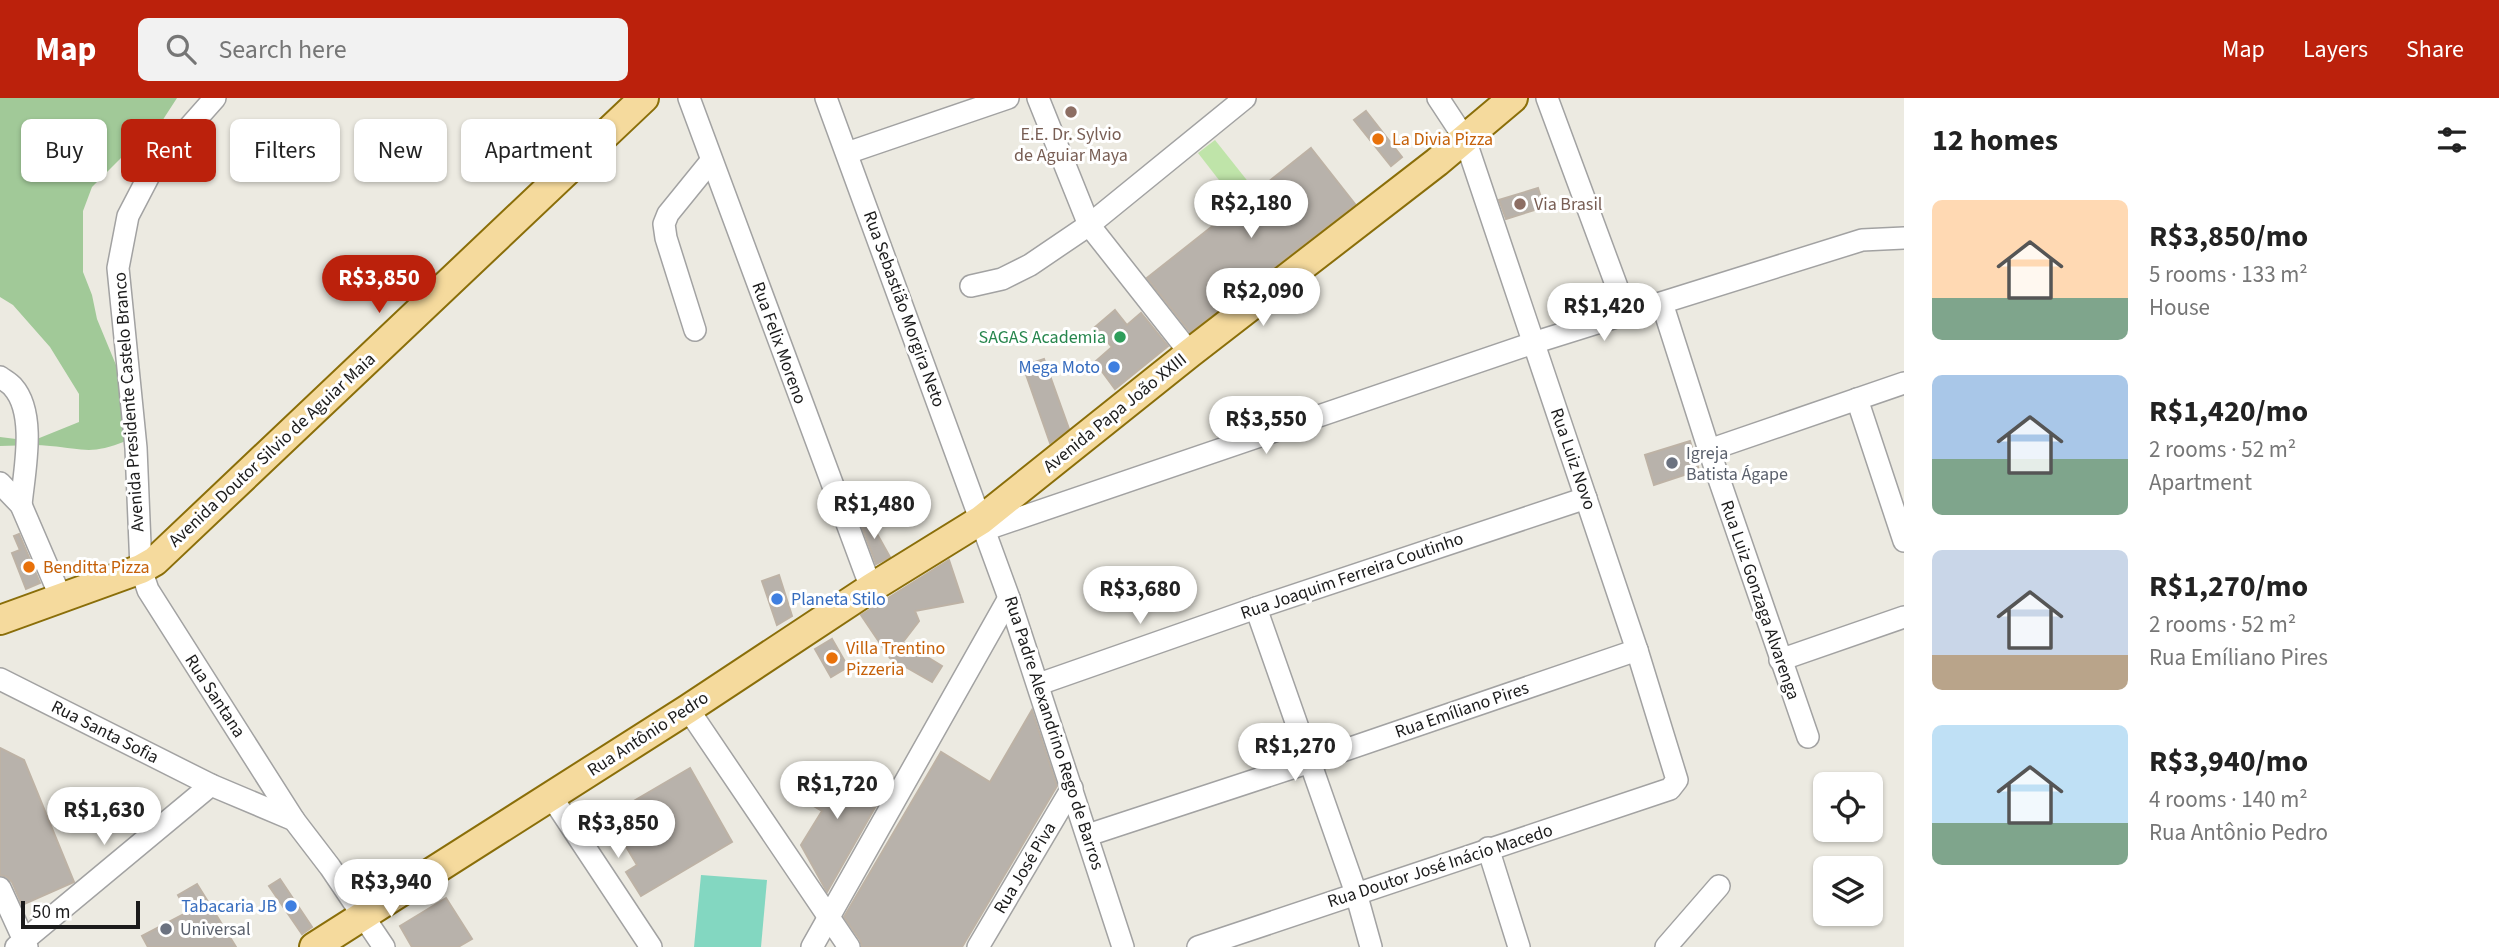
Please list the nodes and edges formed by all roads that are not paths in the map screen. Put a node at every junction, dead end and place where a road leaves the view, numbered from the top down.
1 (215, 98) edge
2 (644, 98) edge
3 (689, 98) edge
4 (826, 98) edge
5 (1008, 98) edge
6 (1038, 98) edge
7 (1245, 98) edge
8 (1438, 98) edge
9 (1513, 98) edge
10 (1547, 98) edge
11 (1465, 139) junction
12 (847, 153) junction
13 (711, 161) junction
14 (1088, 225) junction
15 (1904, 238) edge
16 (971, 286) dead end
17 (1661, 303) junction
18 (1628, 314) junction
19 (695, 330) dead end
20 (1533, 343) junction
21 (1190, 353) junction
22 (0, 377) edge
23 (1904, 383) edge
24 (1857, 398) junction
25 (1709, 450) junction
26 (0, 483) edge
27 (1586, 498) junction
28 (21, 505) junction
29 (983, 525) junction
30 (1904, 541) edge
31 (141, 569) junction
32 (871, 588) junction
33 (61, 598) junction
34 (1009, 598) junction
35 (1256, 608) junction
36 (1904, 617) edge
37 (0, 620) edge
38 (1637, 650) junction
39 (1780, 660) junction
40 (0, 680) edge
41 (1039, 684) junction
42 (688, 709) junction
43 (1808, 737) dead end
44 (1310, 762) junction
45 (1677, 780) joint
46 (211, 785) junction
47 (1072, 788) junction
48 (551, 796) junction
49 (294, 820) junction
50 (1087, 835) junction
51 (1488, 849) junction
52 (1719, 886) dead end
53 (0, 888) edge
54 (1356, 893) junction
55 (362, 916) junction
56 (829, 916) junction
57 (22, 945) edge
58 (314, 947) edge
59 (383, 947) edge
60 (651, 947) edge
61 (812, 947) edge
62 (849, 947) edge
63 (978, 947) edge
64 (1123, 947) edge
65 (1198, 947) edge
66 (1371, 947) edge
67 (1519, 947) edge
68 (1666, 947) edge

1 - 31 street, Avenida Presidente Castelo Branco
2 - 31 main road, Avenida Doutor Silvio de Aguiar Maia
3 - 13 street, Rua Felix Moreno
4 - 12 street, Rua Sebastião Morgira Neto
5 - 12 street
6 - 14 street
7 - 14 street
8 - 11 street, Rua Luiz Novo
9 - 11 main road, Avenida Papa João XXIII
10 - 18 street
11 - 20 street, Rua Luiz Novo
11 - 21 main road, Avenida Papa João XXIII
12 - 29 street, Rua Sebastião Morgira Neto
13 - 19 street
13 - 32 street, Rua Felix Moreno
14 - 16 street
14 - 21 street
15 - 17 street
17 - 18 street
17 - 25 street, Rua Luiz Gonzaga Alvarenga
18 - 20 street
20 - 27 street, Rua Luiz Novo
20 - 29 street
21 - 29 main road, Avenida Papa João XXIII
22 - 28 street
23 - 24 street
24 - 25 street
24 - 30 street
25 - 39 street, Rua Luiz Gonzaga Alvarenga
26 - 28 street
27 - 35 street, Rua Joaquim Ferreira Coutinho
27 - 38 street, Rua Luiz Novo
28 - 33 street
29 - 32 main road, Rua Antônio Pedro
29 - 34 street, Rua Padre Alexandrino Rego de Barros
31 - 33 main road, Avenida Doutor Silvio de Aguiar Maia
31 - 49 street, Rua Santana
32 - 42 main road, Rua Antônio Pedro
33 - 37 main road, Avenida Doutor Silvio de Aguiar Maia
34 - 41 street, Rua Padre Alexandrino Rego de Barros
34 - 56 street
35 - 41 street, Rua Joaquim Ferreira Coutinho
35 - 44 street
36 - 39 street
38 - 44 street, Rua Emíliano Pires
38 - 45 street, Rua Luiz Novo
39 - 43 street, Rua Luiz Gonzaga Alvarenga
40 - 46 street, Rua Santa Sofia
41 - 47 street, Rua Padre Alexandrino Rego de Barros
42 - 48 main road, Rua Antônio Pedro
42 - 56 street
44 - 50 street, Rua Emíliano Pires
44 - 54 street
45 - 51 street, Rua Doutor José Inácio Macedo
46 - 49 street, Rua Santa Sofia
46 - 57 street
47 - 50 street, Rua Padre Alexandrino Rego de Barros
47 - 63 street, Rua José Piva
48 - 55 main road, Rua Antônio Pedro
48 - 60 street
49 - 55 street, Rua Santana
50 - 64 street, Rua Padre Alexandrino Rego de Barros
51 - 54 street, Rua Doutor José Inácio Macedo
51 - 67 street
52 - 68 street
53 - 57 street
54 - 65 street, Rua Doutor José Inácio Macedo
54 - 66 street
55 - 58 main road, Rua Antônio Pedro
55 - 59 street, Rua Santana
56 - 61 street
56 - 62 street

